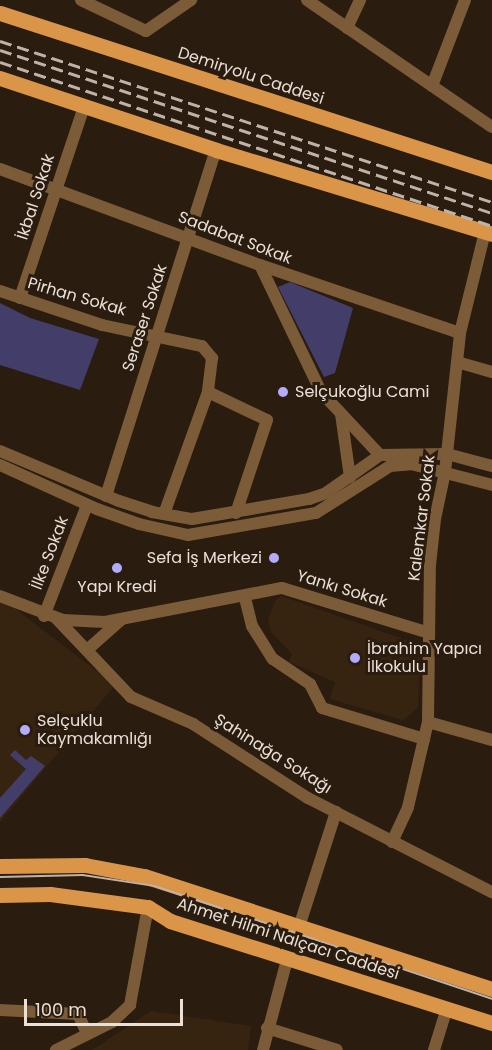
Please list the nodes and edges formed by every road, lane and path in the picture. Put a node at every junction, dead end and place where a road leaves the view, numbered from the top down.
1 (81, 0) edge
2 (191, 0) edge
3 (307, 0) edge
4 (360, 0) edge
5 (465, 0) edge
6 (0, 13) edge
7 (347, 28) junction
8 (0, 78) edge
9 (432, 86) junction
10 (84, 107) junction
11 (492, 127) edge
12 (216, 150) junction
13 (0, 169) edge
14 (492, 172) edge
15 (57, 187) junction
16 (488, 233) edge
17 (188, 238) junction
18 (260, 265) junction
19 (0, 291) edge
20 (20, 298) junction
21 (460, 333) junction
22 (157, 334) junction
23 (457, 362) junction
24 (492, 372) edge
25 (208, 392) junction
26 (341, 414) junction
27 (0, 451) edge
28 (447, 454) junction
29 (380, 455) junction
30 (0, 465) edge
31 (492, 466) edge
32 (445, 472) junction
33 (350, 477) junction
34 (492, 485) edge
35 (106, 496) junction
36 (87, 505) junction
37 (236, 513) junction
38 (164, 514) junction
39 (0, 596) edge
40 (245, 598) junction
41 (48, 615) junction
42 (122, 619) junction
43 (429, 633) junction
44 (87, 650) junction
45 (428, 722) junction
46 (424, 739) junction
47 (492, 740) edge
48 (336, 812) junction
49 (392, 842) junction
50 (0, 866) edge
51 (492, 892) edge
52 (0, 895) edge
53 (147, 907) junction
54 (299, 927) junction
55 (287, 960) junction
56 (492, 988) edge
57 (447, 1008) junction
58 (0, 1010) edge
59 (475, 1017) junction
60 (492, 1023) edge
61 (267, 1028) junction
62 (492, 1030) edge
63 (87, 1032) junction
64 (56, 1050) edge
65 (263, 1050) edge
66 (337, 1050) edge
67 (434, 1050) edge

1 - 2 street
3 - 7 street
4 - 7 street
5 - 9 street
6 - 14 main road, Demiryolu Caddesi
7 - 9 street
8 - 10 main road
9 - 11 street
10 - 12 main road
10 - 15 street, İkbal Sokak
12 - 16 main road
12 - 17 street, Seraser Sokak
13 - 15 street, Sadabat Sokak
15 - 17 street, Sadabat Sokak
15 - 20 street, İkbal Sokak
16 - 21 street, Kalemkar Sokak
17 - 18 street, Sadabat Sokak
17 - 22 street, Seraser Sokak
18 - 21 street, Sadabat Sokak
18 - 26 street
19 - 20 street, Pirhan Sokak
20 - 22 street, Pirhan Sokak
21 - 23 street, Kalemkar Sokak
22 - 25 street, Pirhan Sokak
22 - 35 street, Seraser Sokak
23 - 24 street
23 - 28 street, Kalemkar Sokak
25 - 37 street
25 - 38 street, Pirhan Sokak
26 - 29 street
26 - 33 street
27 - 35 street
28 - 29 street
28 - 31 street
28 - 32 street, Kalemkar Sokak
29 - 33 street
30 - 36 street
32 - 34 street
32 - 36 street
32 - 43 street, Kalemkar Sokak
33 - 37 street
35 - 38 street
36 - 41 street, İlke Sokak
37 - 38 street
39 - 41 street
40 - 42 street, Yankı Sokak
40 - 43 street, Yankı Sokak
40 - 46 street
41 - 42 street, Yankı Sokak
41 - 44 street, Şahinağa Sokağı
42 - 44 street
43 - 45 street, Kalemkar Sokak
44 - 48 street, Şahinağa Sokağı
45 - 46 street, Kalemkar Sokak
45 - 47 street
46 - 49 street, Kalemkar Sokak
48 - 49 street, Şahinağa Sokağı
48 - 54 street
49 - 51 street, Şahinağa Sokağı
50 - 54 main road, Ahmet Hilmi Nalçacı Caddesi
52 - 53 main road, Ahmet Hilmi Nalçacı Caddesi
53 - 55 main road, Ahmet Hilmi Nalçacı Caddesi
53 - 63 street
54 - 56 main road, Ahmet Hilmi Nalçacı Caddesi
55 - 57 main road, Ahmet Hilmi Nalçacı Caddesi
55 - 61 street
57 - 59 main road, Ahmet Hilmi Nalçacı Caddesi
57 - 67 street
58 - 63 street
59 - 60 main road, Ahmet Hilmi Nalçacı Caddesi
59 - 62 main road
61 - 65 street
61 - 66 street
63 - 64 street

